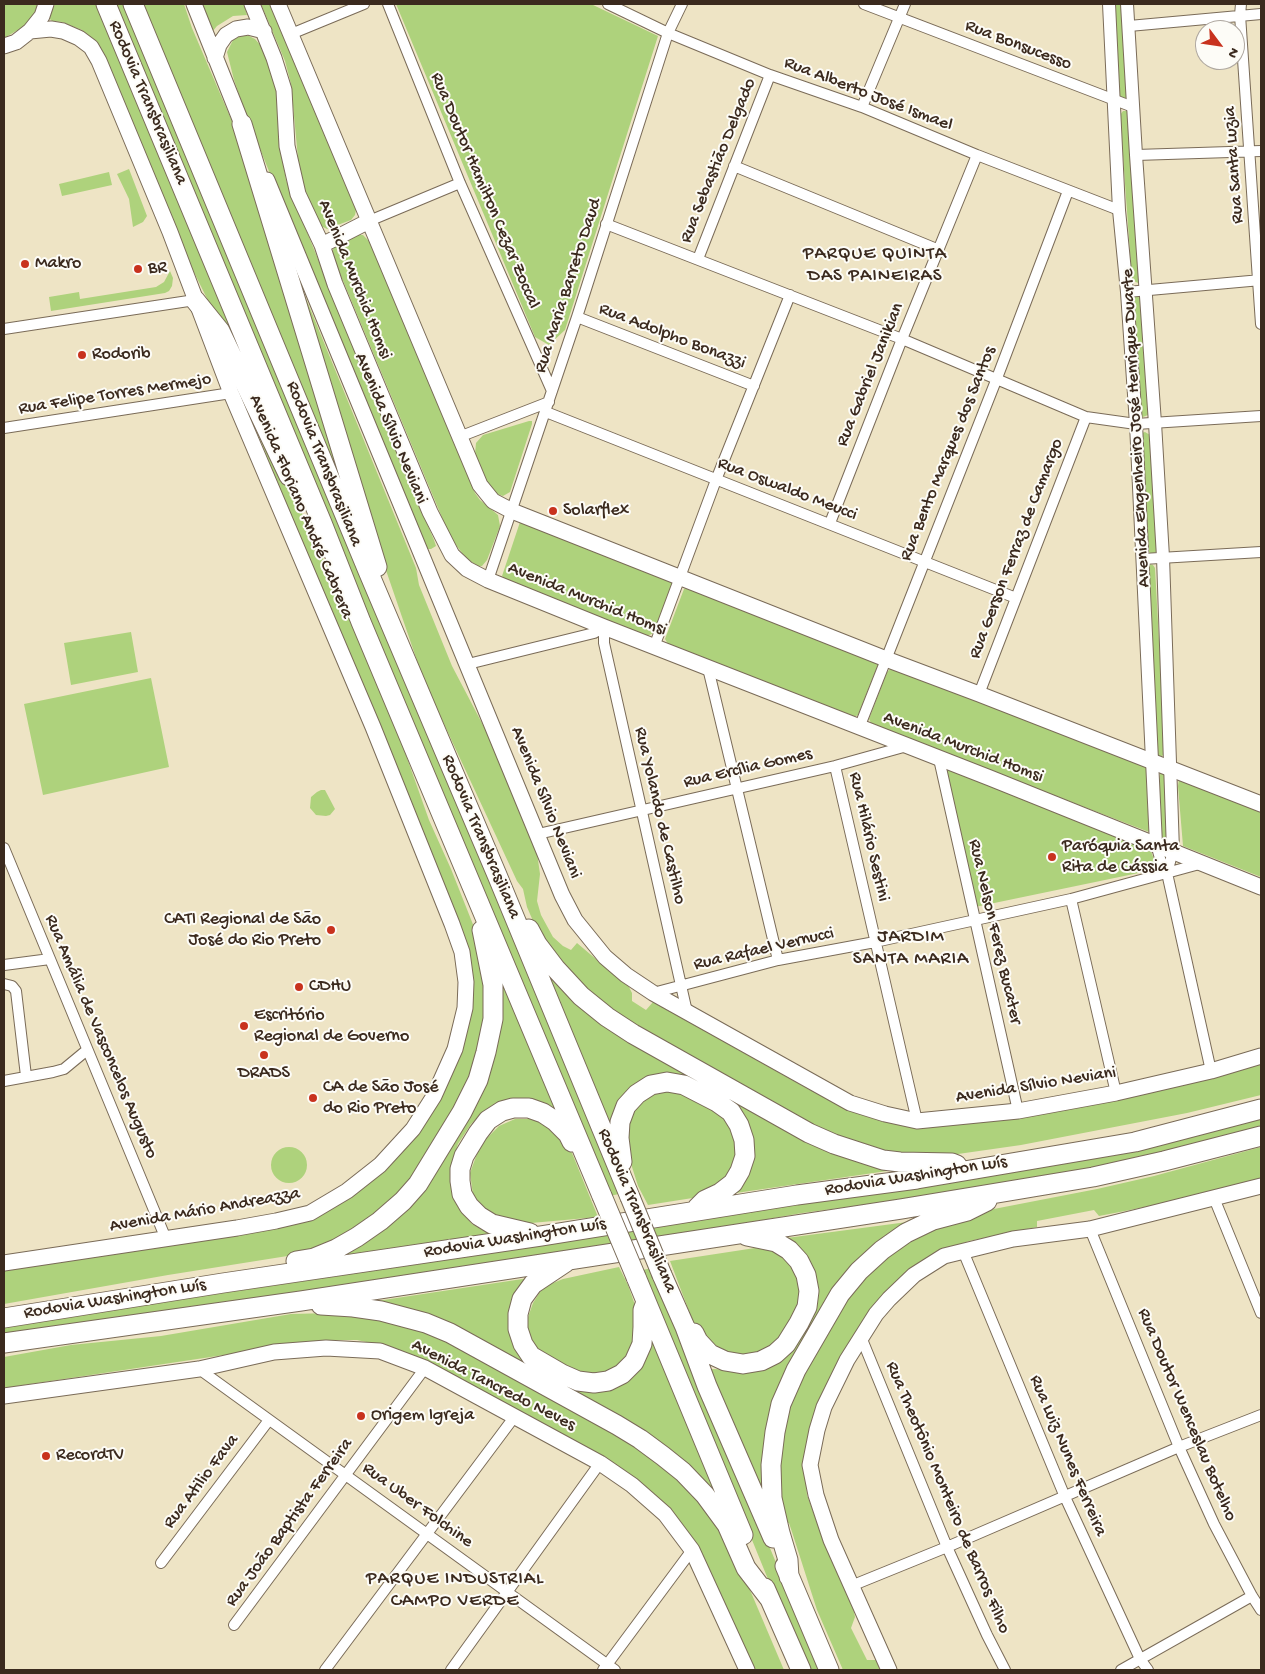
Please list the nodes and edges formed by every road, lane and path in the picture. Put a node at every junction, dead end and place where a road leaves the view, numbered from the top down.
1 (46, 4) edge
2 (106, 4) edge
3 (133, 4) edge
4 (194, 4) edge
5 (252, 4) edge
6 (278, 4) edge
7 (364, 4) edge
8 (388, 4) edge
9 (608, 4) edge
10 (682, 4) edge
11 (864, 4) edge
12 (905, 4) edge
13 (1109, 4) edge
14 (1127, 4) edge
15 (1241, 4) edge
16 (1261, 14) edge
17 (1240, 15) junction
18 (899, 18) junction
19 (1128, 26) junction
20 (30, 31) junction
21 (264, 31) junction
22 (668, 33) junction
23 (291, 34) junction
24 (4, 46) edge
25 (215, 58) junction
26 (770, 74) junction
27 (1114, 100) junction
28 (862, 107) junction
29 (1133, 107) junction
30 (242, 124) junction
31 (1256, 151) edge
32 (977, 155) junction
33 (1136, 155) junction
34 (734, 166) junction
35 (460, 184) junction
36 (1068, 191) junction
37 (1119, 210) junction
38 (369, 221) junction
39 (606, 224) junction
40 (322, 245) junction
41 (939, 250) junction
42 (698, 258) junction
43 (1260, 280) edge
44 (1147, 290) junction
45 (1127, 292) junction
46 (790, 295) junction
47 (195, 300) junction
48 (578, 317) junction
49 (1261, 324) edge
50 (4, 329) edge
51 (902, 339) junction
52 (997, 378) junction
53 (754, 386) junction
54 (552, 391) junction
55 (231, 393) junction
56 (547, 407) junction
57 (1261, 416) edge
58 (1086, 417) junction
59 (1156, 423) junction
60 (1136, 424) junction
61 (4, 428) edge
62 (459, 437) junction
63 (716, 480) junction
64 (512, 510) junction
65 (830, 523) junction
66 (1261, 552) edge
67 (452, 556) junction
68 (1163, 557) junction
69 (1143, 559) junction
70 (923, 562) junction
71 (427, 567) junction
72 (681, 577) junction
73 (488, 580) junction
74 (345, 583) junction
75 (1016, 598) junction
76 (383, 607) junction
77 (604, 627) junction
78 (654, 647) junction
79 (886, 659) junction
80 (468, 664) junction
81 (708, 668) junction
82 (979, 694) junction
83 (859, 728) junction
84 (906, 746) junction
85 (939, 759) junction
86 (1153, 763) junction
87 (835, 766) junction
88 (1171, 770) junction
89 (736, 788) junction
90 (1261, 804) edge
91 (641, 810) junction
92 (538, 834) junction
93 (1156, 844) junction
94 (4, 848) edge
95 (1173, 851) junction
96 (7, 863) edge
97 (1203, 863) junction
98 (1167, 873) junction
99 (497, 875) junction
100 (470, 880) junction
101 (1261, 887) edge
102 (1071, 900) junction
103 (974, 920) junction
104 (875, 942) junction
105 (50, 959) junction
106 (778, 960) junction
107 (4, 965) edge
108 (4, 984) edge
109 (681, 986) junction
110 (653, 993) junction
111 (687, 1012) junction
112 (455, 1049) joint
113 (88, 1050) junction
114 (1261, 1056) edge
115 (1211, 1071) junction
116 (26, 1076) junction
117 (4, 1081) edge
118 (1116, 1093) junction
119 (1261, 1102) edge
120 (1261, 1109) edge
121 (1018, 1111) junction
122 (1237, 1114) junction
123 (917, 1121) junction
124 (1261, 1136) edge
125 (586, 1158) junction
126 (967, 1170) junction
127 (620, 1173) junction
128 (1261, 1186) edge
129 (1010, 1190) junction
130 (1214, 1198) junction
131 (693, 1212) junction
132 (1090, 1229) junction
133 (734, 1234) junction
134 (541, 1236) junction
135 (166, 1239) junction
136 (962, 1251) junction
137 (570, 1259) junction
138 (4, 1263) edge
139 (274, 1275) junction
140 (301, 1301) junction
141 (647, 1301) junction
142 (1261, 1313) edge
143 (4, 1318) edge
144 (685, 1327) junction
145 (861, 1337) junction
146 (4, 1343) edge
147 (425, 1368) junction
148 (200, 1369) junction
149 (4, 1396) edge
150 (1261, 1415) edge
151 (515, 1416) junction
152 (269, 1420) junction
153 (1179, 1447) junction
154 (600, 1463) junction
155 (345, 1475) junction
156 (1065, 1497) junction
157 (427, 1534) junction
158 (947, 1548) junction
159 (692, 1550) junction
160 (161, 1563) dead end
161 (789, 1576) junction
162 (851, 1586) junction
163 (508, 1592) junction
164 (1252, 1596) junction
165 (769, 1598) junction
166 (1261, 1610) edge
167 (234, 1626) dead end
168 (1140, 1659) junction
169 (609, 1668) edge
170 (325, 1670) edge
171 (451, 1670) edge
172 (747, 1670) edge
173 (801, 1670) edge
174 (830, 1670) edge
175 (889, 1670) edge
176 (1006, 1670) edge
177 (1121, 1670) edge
178 (1148, 1670) edge

1 - 20 main road
2 - 74 highway, Rodovia Transbrasiliana
3 - 76 highway, Rodovia Transbrasiliana
4 - 25 main road, Avenida Sílvio Neviani
5 - 21 main road, Avenida Murchid Homsi
6 - 23 main road, Avenida Murchid Homsi
7 - 23 street
8 - 35 street, Rua Doutor Hamilton Cezar Zoccal
9 - 22 street, Rua Alberto José Ismael
10 - 22 street, Rua Maria Barreto Daud
11 - 18 street, Rua Bonsucesso
12 - 18 street
13 - 27 street, Avenida Engenheiro José Henrique Duarte
14 - 19 street, Avenida Engenheiro José Henrique Duarte
15 - 17 street, Rua Santa Luzia
16 - 17 street
17 - 19 street
17 - 31 street, Rua Santa Luzia
18 - 27 street, Rua Bonsucesso
18 - 28 street
19 - 29 street, Avenida Engenheiro José Henrique Duarte
20 - 24 main road
20 - 47 main road, Avenida Floriano André Cabrera
21 - 25 main road
21 - 40 main road, Avenida Murchid Homsi
22 - 26 street, Rua Alberto José Ismael
22 - 39 street, Rua Maria Barreto Daud
23 - 38 main road, Avenida Murchid Homsi
25 - 30 main road, Avenida Sílvio Neviani
26 - 28 street, Rua Alberto José Ismael
26 - 34 street, Rua Sebastião Delgado
27 - 29 street, Rua Bonsucesso
27 - 37 street, Avenida Engenheiro José Henrique Duarte
28 - 32 street, Rua Alberto José Ismael
29 - 33 street, Avenida Engenheiro José Henrique Duarte
30 - 71 main road, Avenida Sílvio Neviani
30 - 76 highway
31 - 33 street
31 - 43 street, Rua Santa Luzia
32 - 36 street, Rua Alberto José Ismael
32 - 41 street, Rua Gabriel Janikian
33 - 44 street, Avenida Engenheiro José Henrique Duarte
34 - 41 street
34 - 42 street, Rua Sebastião Delgado
35 - 38 street
35 - 54 street, Rua Doutor Hamilton Cezar Zoccal
36 - 37 street, Rua Alberto José Ismael
36 - 52 street, Rua Bento Marques dos Santos
37 - 45 street, Avenida Engenheiro José Henrique Duarte
38 - 40 main road
38 - 62 main road, Avenida Murchid Homsi
39 - 42 street
39 - 48 street, Rua Maria Barreto Daud
40 - 67 main road, Avenida Murchid Homsi
41 - 51 street, Rua Gabriel Janikian
42 - 46 street
43 - 44 street
43 - 49 street, Rua Santa Luzia
44 - 45 street
44 - 59 street, Avenida Engenheiro José Henrique Duarte
45 - 60 street, Avenida Engenheiro José Henrique Duarte
46 - 51 street
46 - 53 street
47 - 50 street
47 - 55 main road, Avenida Floriano André Cabrera
47 - 74 highway
48 - 53 street, Rua Adolpho Bonazzi
48 - 54 street, Rua Maria Barreto Daud
51 - 52 street
51 - 65 street, Rua Gabriel Janikian
52 - 58 street
52 - 70 street, Rua Bento Marques dos Santos
53 - 63 street
54 - 56 street, Rua Maria Barreto Daud
55 - 61 street, Rua Felipe Torres Mermejo
55 - 112 main road, Avenida Floriano André Cabrera
56 - 62 street
56 - 63 street, Rua Oswaldo Meucci
56 - 64 street, Rua Maria Barreto Daud
57 - 59 street
58 - 60 street
58 - 75 street, Rua Gerson Ferraz de Camargo
59 - 60 street
59 - 68 street, Avenida Engenheiro José Henrique Duarte
60 - 69 street, Avenida Engenheiro José Henrique Duarte
62 - 64 main road, Avenida Murchid Homsi
63 - 65 street, Rua Oswaldo Meucci
63 - 72 street
64 - 72 main road, Avenida Murchid Homsi
64 - 73 street, Rua Maria Barreto Daud
65 - 70 street, Rua Oswaldo Meucci
66 - 68 street
67 - 71 main road
67 - 73 main road, Avenida Murchid Homsi
68 - 69 street
68 - 88 street, Avenida Engenheiro José Henrique Duarte
69 - 86 street, Avenida Engenheiro José Henrique Duarte
70 - 75 street, Rua Oswaldo Meucci
70 - 79 street, Rua Bento Marques dos Santos
71 - 80 main road, Avenida Sílvio Neviani
72 - 78 street
72 - 79 main road, Avenida Murchid Homsi
73 - 77 main road, Avenida Murchid Homsi
74 - 100 highway, Rodovia Transbrasiliana
75 - 82 street, Rua Gerson Ferraz de Camargo
76 - 99 highway, Rodovia Transbrasiliana
77 - 78 main road, Avenida Murchid Homsi
77 - 80 street
77 - 91 street, Rua Yolando de Castilho
78 - 81 main road, Avenida Murchid Homsi
79 - 82 main road, Avenida Murchid Homsi
79 - 83 street, Rua Bento Marques dos Santos
80 - 92 main road, Avenida Sílvio Neviani
81 - 83 main road, Avenida Murchid Homsi
81 - 89 street
82 - 86 main road, Avenida Murchid Homsi
83 - 84 main road, Avenida Murchid Homsi
84 - 85 main road, Avenida Murchid Homsi
84 - 87 street, Rua Ercília Gomes
85 - 93 main road, Avenida Murchid Homsi
85 - 103 street, Rua Nelson Ferez Bucater
86 - 88 main road, Avenida Murchid Homsi
86 - 93 street, Avenida Engenheiro José Henrique Duarte
87 - 89 street, Rua Ercília Gomes
87 - 104 street, Rua Hilário Sestini
88 - 90 main road, Avenida Murchid Homsi
88 - 95 street, Avenida Engenheiro José Henrique Duarte
89 - 91 street, Rua Ercília Gomes
89 - 106 street
91 - 92 street, Rua Ercília Gomes
91 - 109 street, Rua Yolando de Castilho
92 - 110 main road, Avenida Sílvio Neviani
93 - 95 main road, Avenida Murchid Homsi
93 - 98 street
94 - 96 street, Rua Amália de Vasconcelos Augusto
95 - 97 main road, Avenida Murchid Homsi
95 - 98 street
96 - 105 street, Rua Amália de Vasconcelos Augusto
97 - 98 street, Rua Rafael Vernucci
97 - 101 main road, Avenida Murchid Homsi
98 - 102 street, Rua Rafael Vernucci
98 - 115 street
99 - 126 highway
99 - 127 highway, Rodovia Transbrasiliana
100 - 125 highway, Rodovia Transbrasiliana
100 - 139 highway
102 - 103 street, Rua Rafael Vernucci
102 - 118 street
103 - 104 street, Rua Rafael Vernucci
103 - 121 street, Rua Nelson Ferez Bucater
104 - 106 street, Rua Rafael Vernucci
104 - 123 street, Rua Hilário Sestini
105 - 107 street
105 - 113 street, Rua Amália de Vasconcelos Augusto
106 - 109 street, Rua Rafael Vernucci
108 - 116 street
109 - 110 street, Rua Rafael Vernucci
109 - 111 street, Rua Yolando de Castilho
110 - 111 main road, Avenida Sílvio Neviani
111 - 123 main road, Avenida Sílvio Neviani
112 - 135 main road, Avenida Mário Andreazza
113 - 116 street
113 - 135 street, Rua Amália de Vasconcelos Augusto
114 - 115 main road, Avenida Sílvio Neviani
115 - 118 main road, Avenida Sílvio Neviani
116 - 117 street
118 - 121 main road, Avenida Sílvio Neviani
119 - 122 highway
120 - 122 highway, Rodovia Washington Luís
121 - 123 main road, Avenida Sílvio Neviani
122 - 126 highway, Rodovia Washington Luís
124 - 129 highway, Rodovia Washington Luís
125 - 134 highway
125 - 141 highway, Rodovia Transbrasiliana, bridge
126 - 131 highway, Rodovia Washington Luís
127 - 131 highway
127 - 144 highway, Rodovia Transbrasiliana, bridge
128 - 130 main road
129 - 133 highway, Rodovia Washington Luís
129 - 161 highway
130 - 132 main road
130 - 142 street
131 - 134 highway, Rodovia Washington Luís
132 - 136 main road
132 - 153 street, Rua Doutor Wenceslau Botelho
133 - 137 highway, Rodovia Washington Luís
133 - 144 highway
134 - 139 highway, Rodovia Washington Luís
135 - 138 main road, Avenida Mário Andreazza
136 - 145 main road
136 - 156 street, Rua Luiz Nunes Ferreira
137 - 140 highway, Rodovia Washington Luís
137 - 141 highway
139 - 143 highway, Rodovia Washington Luís
140 - 146 highway, Rodovia Washington Luís
140 - 165 highway
141 - 165 highway, Rodovia Transbrasiliana
144 - 161 highway, Rodovia Transbrasiliana
145 - 158 street, Rua Theotônio Monteiro de Barros Filho
145 - 162 main road
147 - 148 main road, Avenida Tancredo Neves
147 - 151 main road, Avenida Tancredo Neves
147 - 155 street, Rua João Baptista Ferreira
148 - 149 main road, Avenida Tancredo Neves
148 - 152 street, Rua Uber Folchine
150 - 153 street
151 - 154 main road, Avenida Tancredo Neves
151 - 157 street
152 - 155 street, Rua Uber Folchine
152 - 160 street, Rua Atilio Fava
153 - 156 street
153 - 164 street, Rua Doutor Wenceslau Botelho
154 - 159 main road, Avenida Tancredo Neves
154 - 163 street
155 - 157 street, Rua Uber Folchine
155 - 167 street, Rua João Baptista Ferreira
156 - 158 street
156 - 168 street, Rua Luiz Nunes Ferreira
157 - 163 street, Rua Uber Folchine
157 - 170 street
158 - 162 street
158 - 176 street, Rua Theotônio Monteiro de Barros Filho
159 - 169 street
159 - 172 main road, Avenida Tancredo Neves
161 - 174 highway, Rodovia Transbrasiliana
162 - 175 main road
163 - 169 street, Rua Uber Folchine
163 - 171 street
164 - 166 street, Rua Doutor Wenceslau Botelho
164 - 168 street
165 - 173 highway, Rodovia Transbrasiliana
168 - 177 street
168 - 178 street, Rua Luiz Nunes Ferreira

